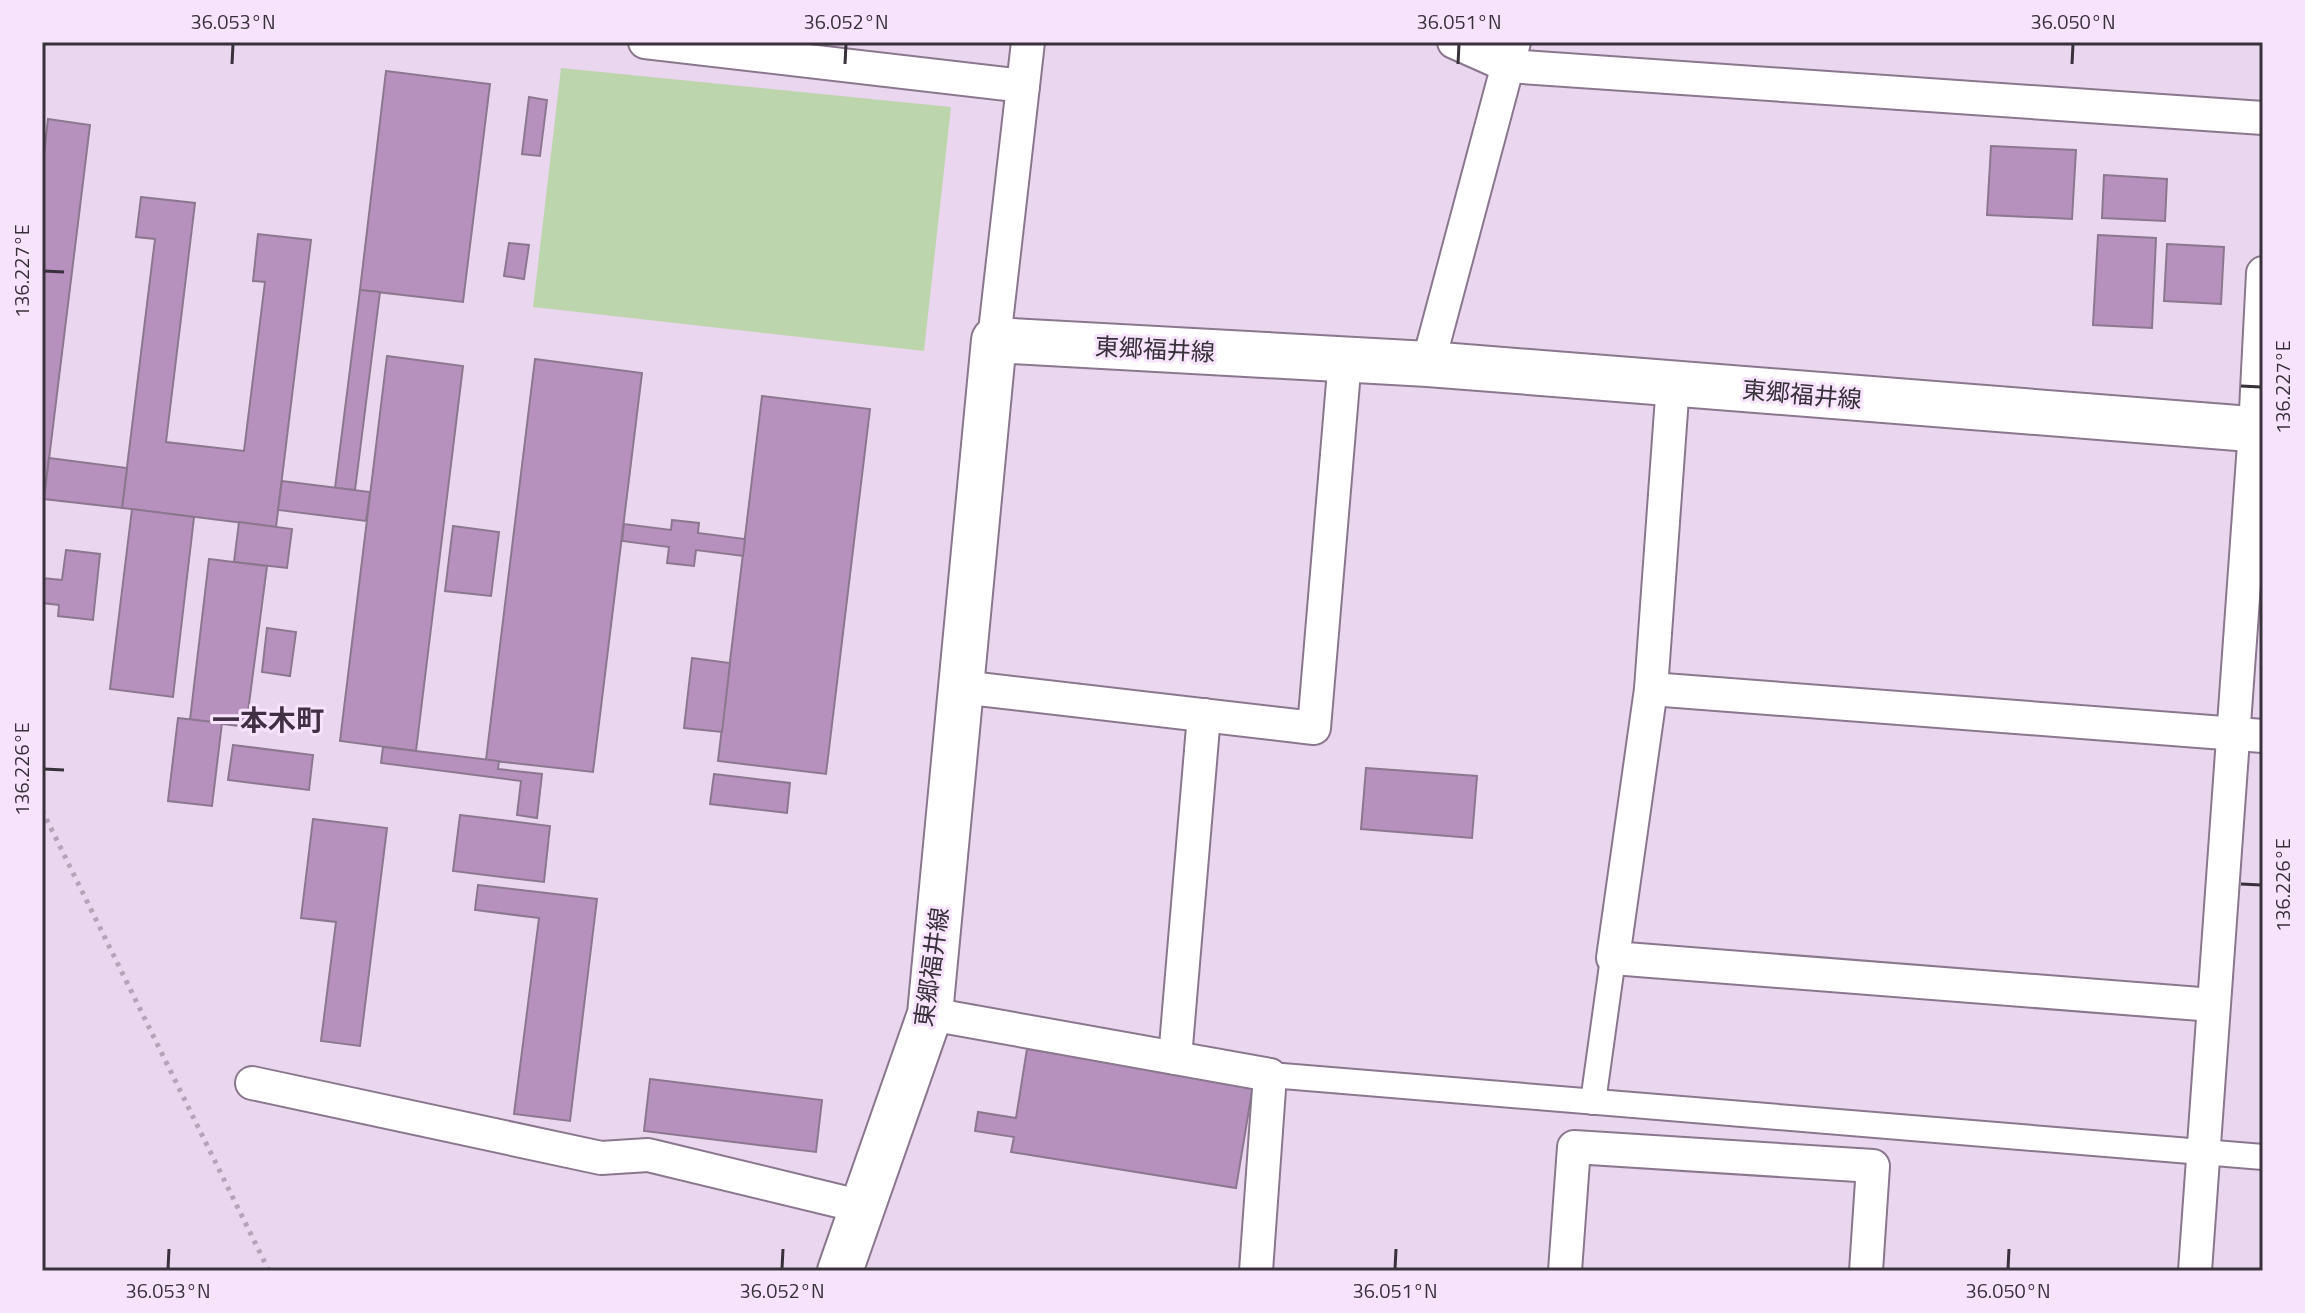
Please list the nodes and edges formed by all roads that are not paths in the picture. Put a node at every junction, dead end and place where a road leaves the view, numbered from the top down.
1 (645, 42) edge
2 (1028, 42) edge
3 (1454, 42) edge
4 (1511, 54) edge
5 (1023, 86) junction
6 (2263, 118) edge
7 (2263, 273) edge
8 (994, 340) junction
9 (1345, 359) junction
10 (1428, 364) junction
11 (1673, 383) junction
12 (2259, 430) edge
13 (961, 687) junction
14 (1651, 689) junction
15 (1204, 715) junction
16 (2248, 735) edge
17 (1613, 958) junction
18 (2213, 1005) junction
19 (930, 1014) junction
20 (1175, 1058) junction
21 (1270, 1075) junction
22 (252, 1083) dead end
23 (1593, 1102) junction
24 (2202, 1154) junction
25 (2263, 1157) edge
26 (863, 1207) junction
27 (840, 1271) edge
28 (1256, 1271) edge
29 (1565, 1271) edge
30 (1866, 1271) edge
31 (2195, 1271) edge

1 - 5 street
2 - 5 street
3 - 4 street
4 - 6 street
4 - 10 street
5 - 8 street
7 - 12 street
8 - 9 main road, 東郷福井線
8 - 13 main road, 東郷福井線
9 - 10 main road, 東郷福井線
9 - 15 street
10 - 11 main road, 東郷福井線
11 - 12 main road, 東郷福井線
11 - 14 street
12 - 16 street
13 - 15 street
13 - 19 main road, 東郷福井線
14 - 16 street
14 - 17 street
15 - 20 street
16 - 18 street
17 - 18 street
17 - 23 street
18 - 24 street
19 - 20 street
19 - 26 main road, 東郷福井線
20 - 21 street
21 - 23 street
21 - 28 street
22 - 26 street
23 - 24 street
24 - 25 street
24 - 31 street
26 - 27 main road, 東郷福井線
29 - 30 street

